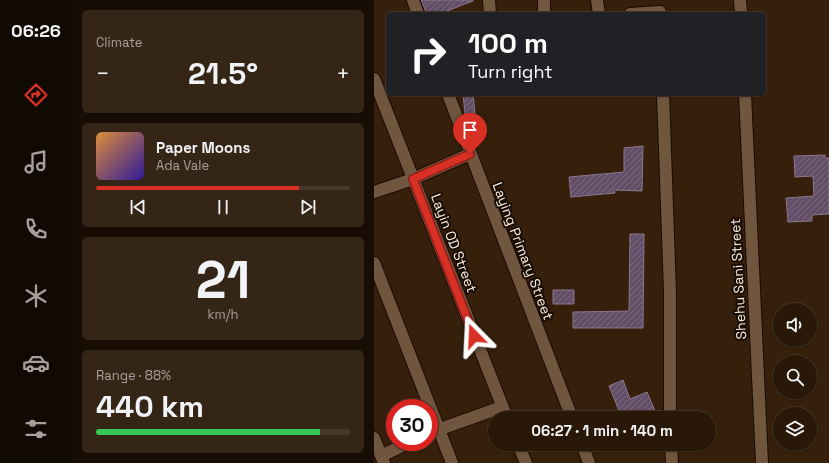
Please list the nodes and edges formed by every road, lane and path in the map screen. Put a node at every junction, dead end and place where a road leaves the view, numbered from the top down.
1 (413, 0) edge
2 (489, 0) edge
3 (544, 0) edge
4 (598, 0) edge
5 (740, 0) edge
6 (660, 9) edge
7 (417, 12) edge
8 (490, 12) edge
9 (544, 12) edge
10 (599, 12) edge
11 (642, 12) edge
12 (741, 12) edge
13 (374, 79) edge
14 (449, 96) edge
15 (663, 96) edge
16 (745, 96) edge
17 (470, 154) junction
18 (413, 179) junction
19 (374, 192) edge
20 (374, 263) edge
21 (423, 399) edge
22 (502, 407) junction
23 (504, 411) edge
24 (569, 411) edge
25 (670, 411) edge
26 (438, 430) edge
27 (374, 438) edge
28 (438, 438) edge
29 (396, 451) edge
30 (521, 451) edge
31 (585, 451) edge
32 (671, 451) edge
33 (382, 460) edge
34 (452, 463) edge
35 (526, 463) edge
36 (589, 463) edge
37 (672, 463) edge
38 (762, 463) edge

1 - 7 street
2 - 8 street
3 - 9 street
4 - 10 street
5 - 12 street
6 - 11 street
13 - 18 street, Layin OD Street
14 - 17 street, Laying Primary Street
15 - 25 street
16 - 38 street, Shehu Sani Street
17 - 18 street
17 - 24 street, Laying Primary Street
18 - 19 street
18 - 22 street, Layin OD Street
20 - 21 street
22 - 23 street, Layin OD Street
22 - 26 street
27 - 33 street
28 - 34 street
29 - 33 street
30 - 35 street
31 - 36 street
32 - 37 street

